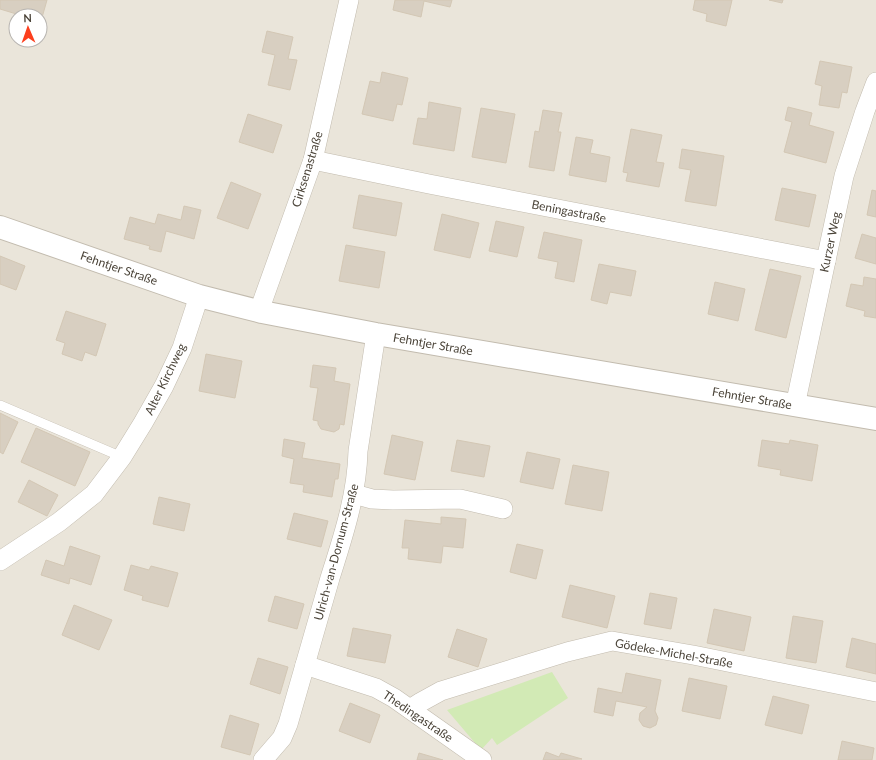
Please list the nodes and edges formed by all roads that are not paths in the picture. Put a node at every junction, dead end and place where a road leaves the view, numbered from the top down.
1 (350, 0) edge
2 (876, 82) edge
3 (313, 160) junction
4 (0, 227) edge
5 (826, 260) junction
6 (198, 296) junction
7 (259, 311) junction
8 (376, 334) junction
9 (0, 405) edge
10 (794, 406) junction
11 (876, 419) edge
12 (122, 457) junction
13 (354, 494) junction
14 (503, 509) dead end
15 (0, 561) edge
16 (305, 665) junction
17 (876, 692) edge
18 (410, 709) junction
19 (263, 760) edge
20 (482, 760) edge

1 - 3 street, Cirksenastraße
2 - 5 street, Kurzer Weg
3 - 5 street, Beningastraße
3 - 7 street, Cirksenastraße
4 - 6 street, Fehntjer Straße
5 - 10 street, Kurzer Weg
6 - 7 street, Fehntjer Straße
6 - 12 street, Alter Kirchweg
7 - 8 street, Fehntjer Straße
8 - 10 street, Fehntjer Straße
8 - 13 street, Ulrich-van-Dornum-Straße
9 - 12 lane
10 - 11 street, Fehntjer Straße
12 - 15 street, Alter Kirchweg
13 - 14 street
13 - 16 street, Ulrich-van-Dornum-Straße
16 - 18 street, Thedingastraße
16 - 19 street, Ulrich-van-Dornum-Straße
17 - 18 street, Gödeke-Michel-Straße
18 - 20 street, Thedingastraße

